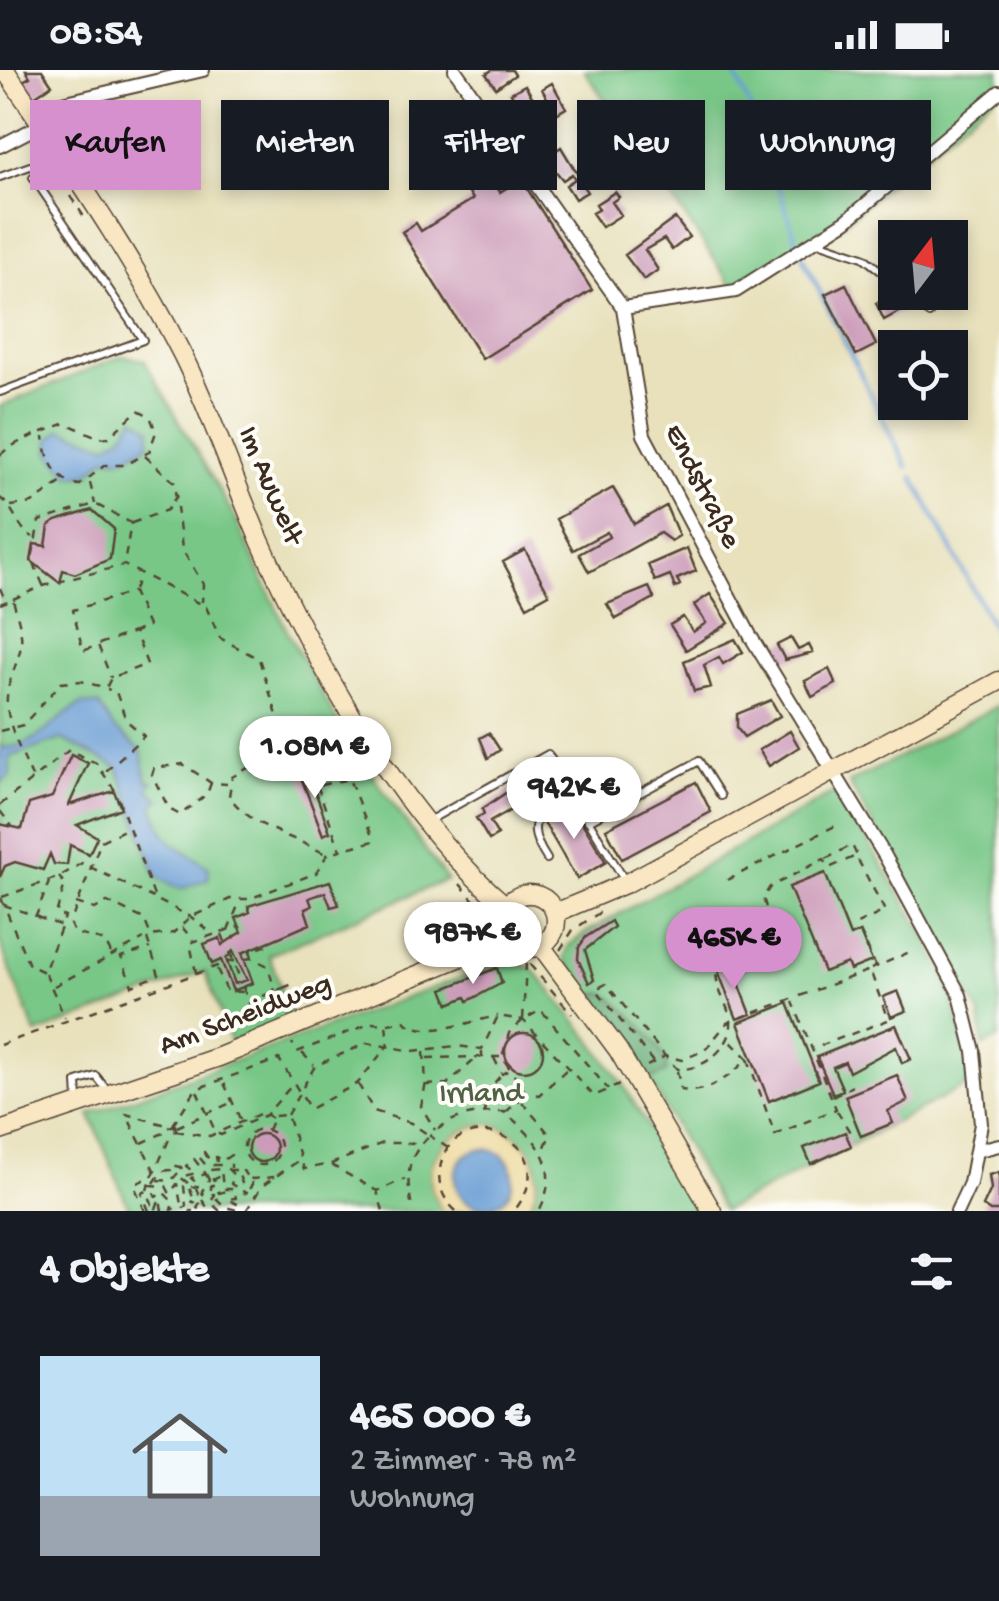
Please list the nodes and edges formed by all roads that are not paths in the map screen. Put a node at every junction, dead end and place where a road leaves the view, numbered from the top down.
1 (6, 70) edge
2 (203, 70) edge
3 (455, 70) edge
4 (999, 92) edge
5 (98, 100) edge
6 (30, 105) edge
7 (30, 123) edge
8 (0, 146) edge
9 (30, 166) dead end
10 (0, 177) edge
11 (42, 190) edge
12 (85, 190) edge
13 (812, 242) junction
14 (878, 270) edge
15 (623, 308) junction
16 (925, 310) edge
17 (929, 314) dead end
18 (0, 392) edge
19 (999, 681) edge
20 (832, 769) junction
21 (572, 794) junction
22 (721, 796) dead end
23 (428, 821) junction
24 (588, 821) junction
25 (547, 859) dead end
26 (626, 883) junction
27 (506, 906) junction
28 (556, 914) junction
29 (507, 938) junction
30 (540, 946) junction
31 (0, 1131) edge
32 (999, 1144) edge
33 (979, 1150) junction
34 (712, 1211) edge
35 (956, 1211) edge

1 - 6 main road, Im Auwelt
2 - 5 street
3 - 15 street, Endstraße
4 - 13 street
7 - 8 street
9 - 10 lane
11 - 18 lane
12 - 23 main road, Im Auwelt
13 - 14 lane
13 - 15 street
15 - 20 street, Endstraße
16 - 17 lane
19 - 20 main road
20 - 26 main road
20 - 33 street, Endstraße
21 - 23 lane
21 - 24 lane
21 - 25 lane
22 - 24 lane
23 - 27 main road, Im Auwelt
24 - 26 lane
26 - 28 main road
27 - 28 main road
27 - 29 main road
28 - 30 main road
29 - 30 main road
29 - 31 main road, Am Scheidweg
30 - 34 main road
32 - 33 street
33 - 35 street

